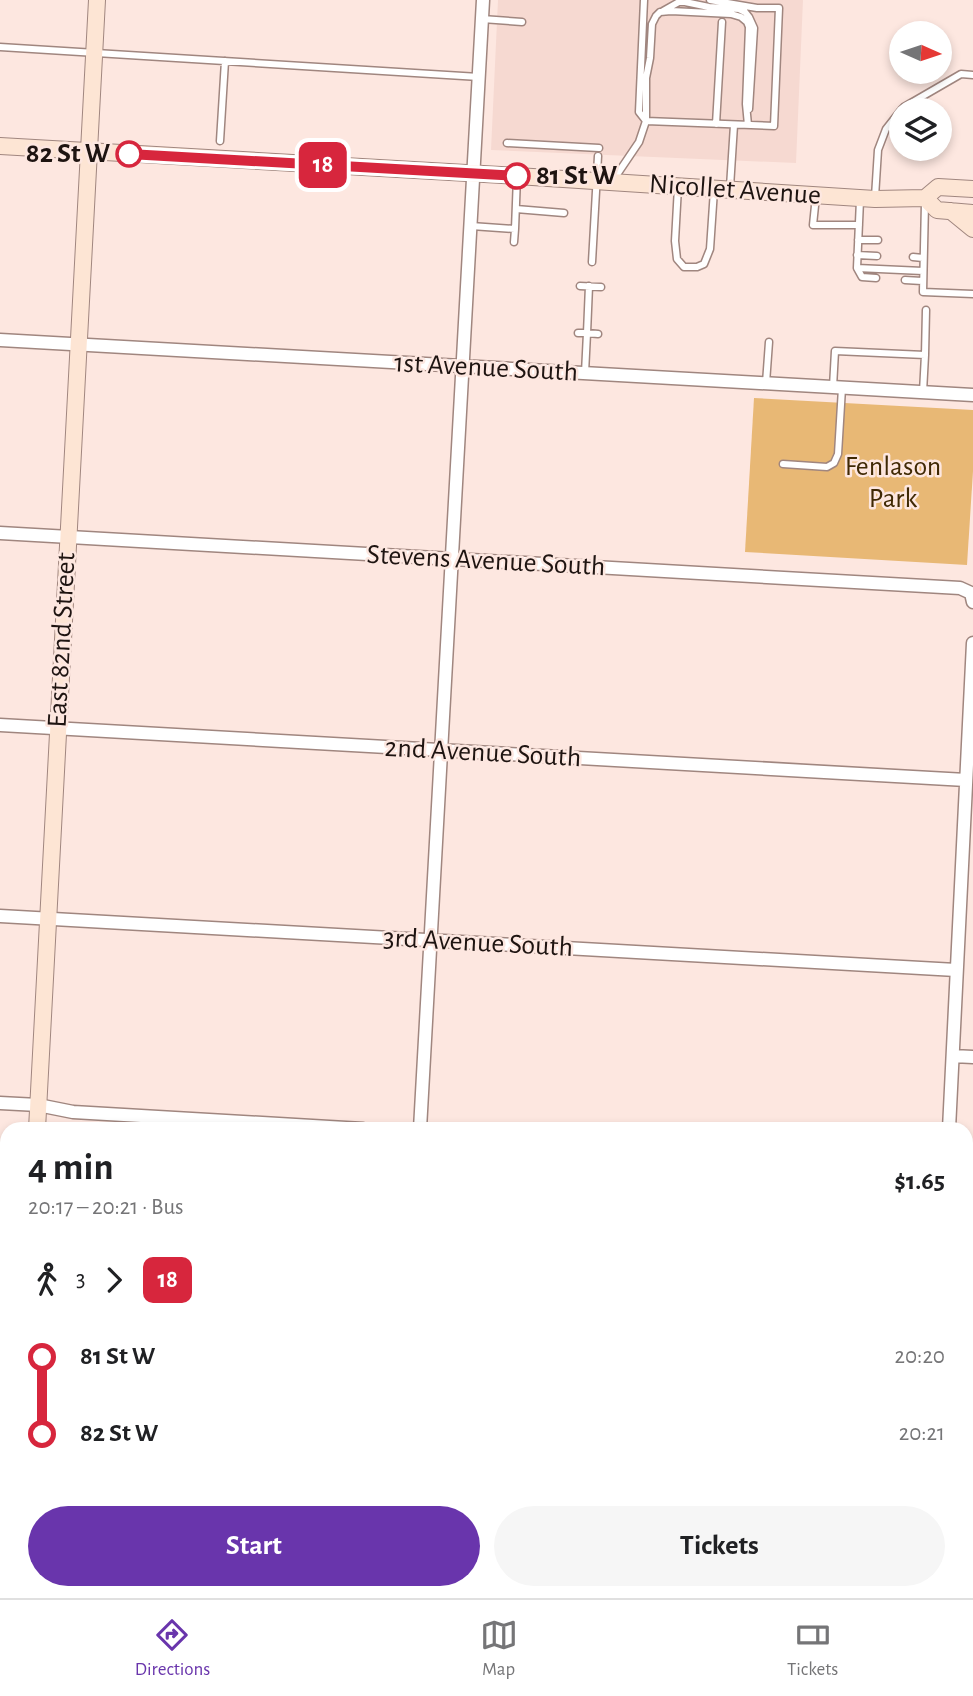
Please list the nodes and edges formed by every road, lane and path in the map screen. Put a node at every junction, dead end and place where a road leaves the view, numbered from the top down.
1 (97, 0) edge
2 (483, 0) edge
3 (644, 0) edge
4 (710, 0) edge
5 (780, 0) edge
6 (779, 8) junction
7 (482, 19) junction
8 (522, 22) dead end
9 (722, 22) dead end
10 (0, 47) edge
11 (94, 53) junction
12 (225, 61) junction
13 (973, 75) edge
14 (479, 76) junction
15 (920, 98) edge
16 (646, 121) junction
17 (716, 124) junction
18 (734, 125) junction
19 (748, 125) junction
20 (889, 125) edge
21 (220, 141) dead end
22 (507, 143) dead end
23 (0, 146) edge
24 (89, 152) junction
25 (474, 173) junction
26 (517, 176) junction
27 (605, 181) junction
28 (678, 186) junction
29 (722, 189) junction
30 (973, 189) edge
31 (816, 195) junction
32 (868, 198) junction
33 (925, 198) junction
34 (516, 209) junction
35 (951, 211) junction
36 (564, 213) dead end
37 (973, 213) edge
38 (859, 225) junction
39 (471, 226) junction
40 (514, 229) junction
41 (973, 229) edge
42 (858, 240) junction
43 (878, 240) dead end
44 (514, 242) dead end
45 (913, 242) dead end
46 (924, 243) junction
47 (858, 255) junction
48 (877, 256) dead end
49 (913, 257) dead end
50 (923, 258) junction
51 (592, 262) dead end
52 (857, 268) junction
53 (923, 271) junction
54 (876, 278) dead end
55 (905, 280) dead end
56 (922, 281) junction
57 (580, 286) dead end
58 (589, 286) junction
59 (601, 287) dead end
60 (973, 294) edge
61 (926, 310) dead end
62 (578, 333) dead end
63 (587, 333) junction
64 (598, 334) dead end
65 (0, 340) edge
66 (769, 342) dead end
67 (79, 344) junction
68 (925, 355) junction
69 (461, 366) junction
70 (585, 373) junction
71 (766, 383) junction
72 (837, 388) junction
73 (923, 392) junction
74 (973, 395) edge
75 (783, 464) dead end
76 (0, 533) edge
77 (68, 537) junction
78 (451, 559) junction
79 (972, 598) edge
80 (973, 643) edge
81 (0, 725) edge
82 (58, 728) junction
83 (440, 751) junction
84 (966, 780) junction
85 (0, 916) edge
86 (48, 918) junction
87 (430, 940) junction
88 (956, 970) junction
89 (953, 1056) junction
90 (973, 1057) edge
91 (0, 1103) edge
92 (38, 1105) junction
93 (37, 1122) edge
94 (243, 1122) edge
95 (420, 1122) edge
96 (949, 1122) edge

1 - 11 street, East 82nd Street
2 - 7 street
3 - 16 lane
4 - 6 lane
5 - 6 lane
6 - 19 lane
7 - 8 lane
7 - 14 street
9 - 17 lane
10 - 11 lane
11 - 12 lane
11 - 24 street, East 82nd Street
12 - 14 lane
12 - 21 lane
13 - 15 lane
14 - 25 street
16 - 17 lane
16 - 19 lane
16 - 27 lane
17 - 18 lane
18 - 19 lane
18 - 29 lane
20 - 32 lane
22 - 27 lane
23 - 24 street, Nicollet Avenue
24 - 25 street, Nicollet Avenue
24 - 67 street, East 82nd Street
25 - 26 street, Nicollet Avenue
25 - 39 street
26 - 27 street, Nicollet Avenue
26 - 34 lane
27 - 28 street, Nicollet Avenue
27 - 51 lane
28 - 29 street, Nicollet Avenue
28 - 29 lane
29 - 31 street, Nicollet Avenue
30 - 33 street, Nicollet Avenue
31 - 32 street, Nicollet Avenue
31 - 38 lane
32 - 33 street, Nicollet Avenue
32 - 38 lane
33 - 35 street, Nicollet Avenue
33 - 46 lane
34 - 36 lane
34 - 40 lane
35 - 37 street, Nicollet Avenue
35 - 41 street
38 - 42 lane
39 - 40 lane
39 - 69 street
40 - 44 lane
42 - 43 lane
42 - 47 lane
45 - 46 lane
46 - 50 lane
47 - 48 lane
47 - 52 lane
49 - 50 lane
50 - 53 lane
52 - 53 lane
52 - 54 lane
53 - 56 lane
55 - 56 lane
56 - 60 lane
57 - 58 lane
58 - 59 lane
58 - 63 lane
61 - 68 lane
62 - 63 lane
63 - 64 lane
63 - 70 lane
65 - 67 street, 1st Avenue South
66 - 71 lane
67 - 69 street, 1st Avenue South
67 - 77 street, East 82nd Street
68 - 72 lane
68 - 73 lane
69 - 70 street, 1st Avenue South
69 - 78 street
70 - 71 street, 1st Avenue South
71 - 72 street, 1st Avenue South
72 - 73 street, 1st Avenue South
72 - 75 lane
73 - 74 street, 1st Avenue South
76 - 77 street, Stevens Avenue South
77 - 78 street, Stevens Avenue South
77 - 82 street, East 82nd Street
78 - 79 street, Stevens Avenue South
78 - 83 street
80 - 84 street
81 - 82 street, 2nd Avenue South
82 - 83 street, 2nd Avenue South
82 - 86 street, East 82nd Street
83 - 84 street, 2nd Avenue South
83 - 87 street
84 - 88 street
85 - 86 street, 3rd Avenue South
86 - 87 street, 3rd Avenue South
86 - 92 street, East 82nd Street
87 - 88 street, 3rd Avenue South
87 - 95 street
88 - 89 street
89 - 90 street
89 - 96 street
91 - 92 street
92 - 93 street, East 82nd Street
92 - 94 street

